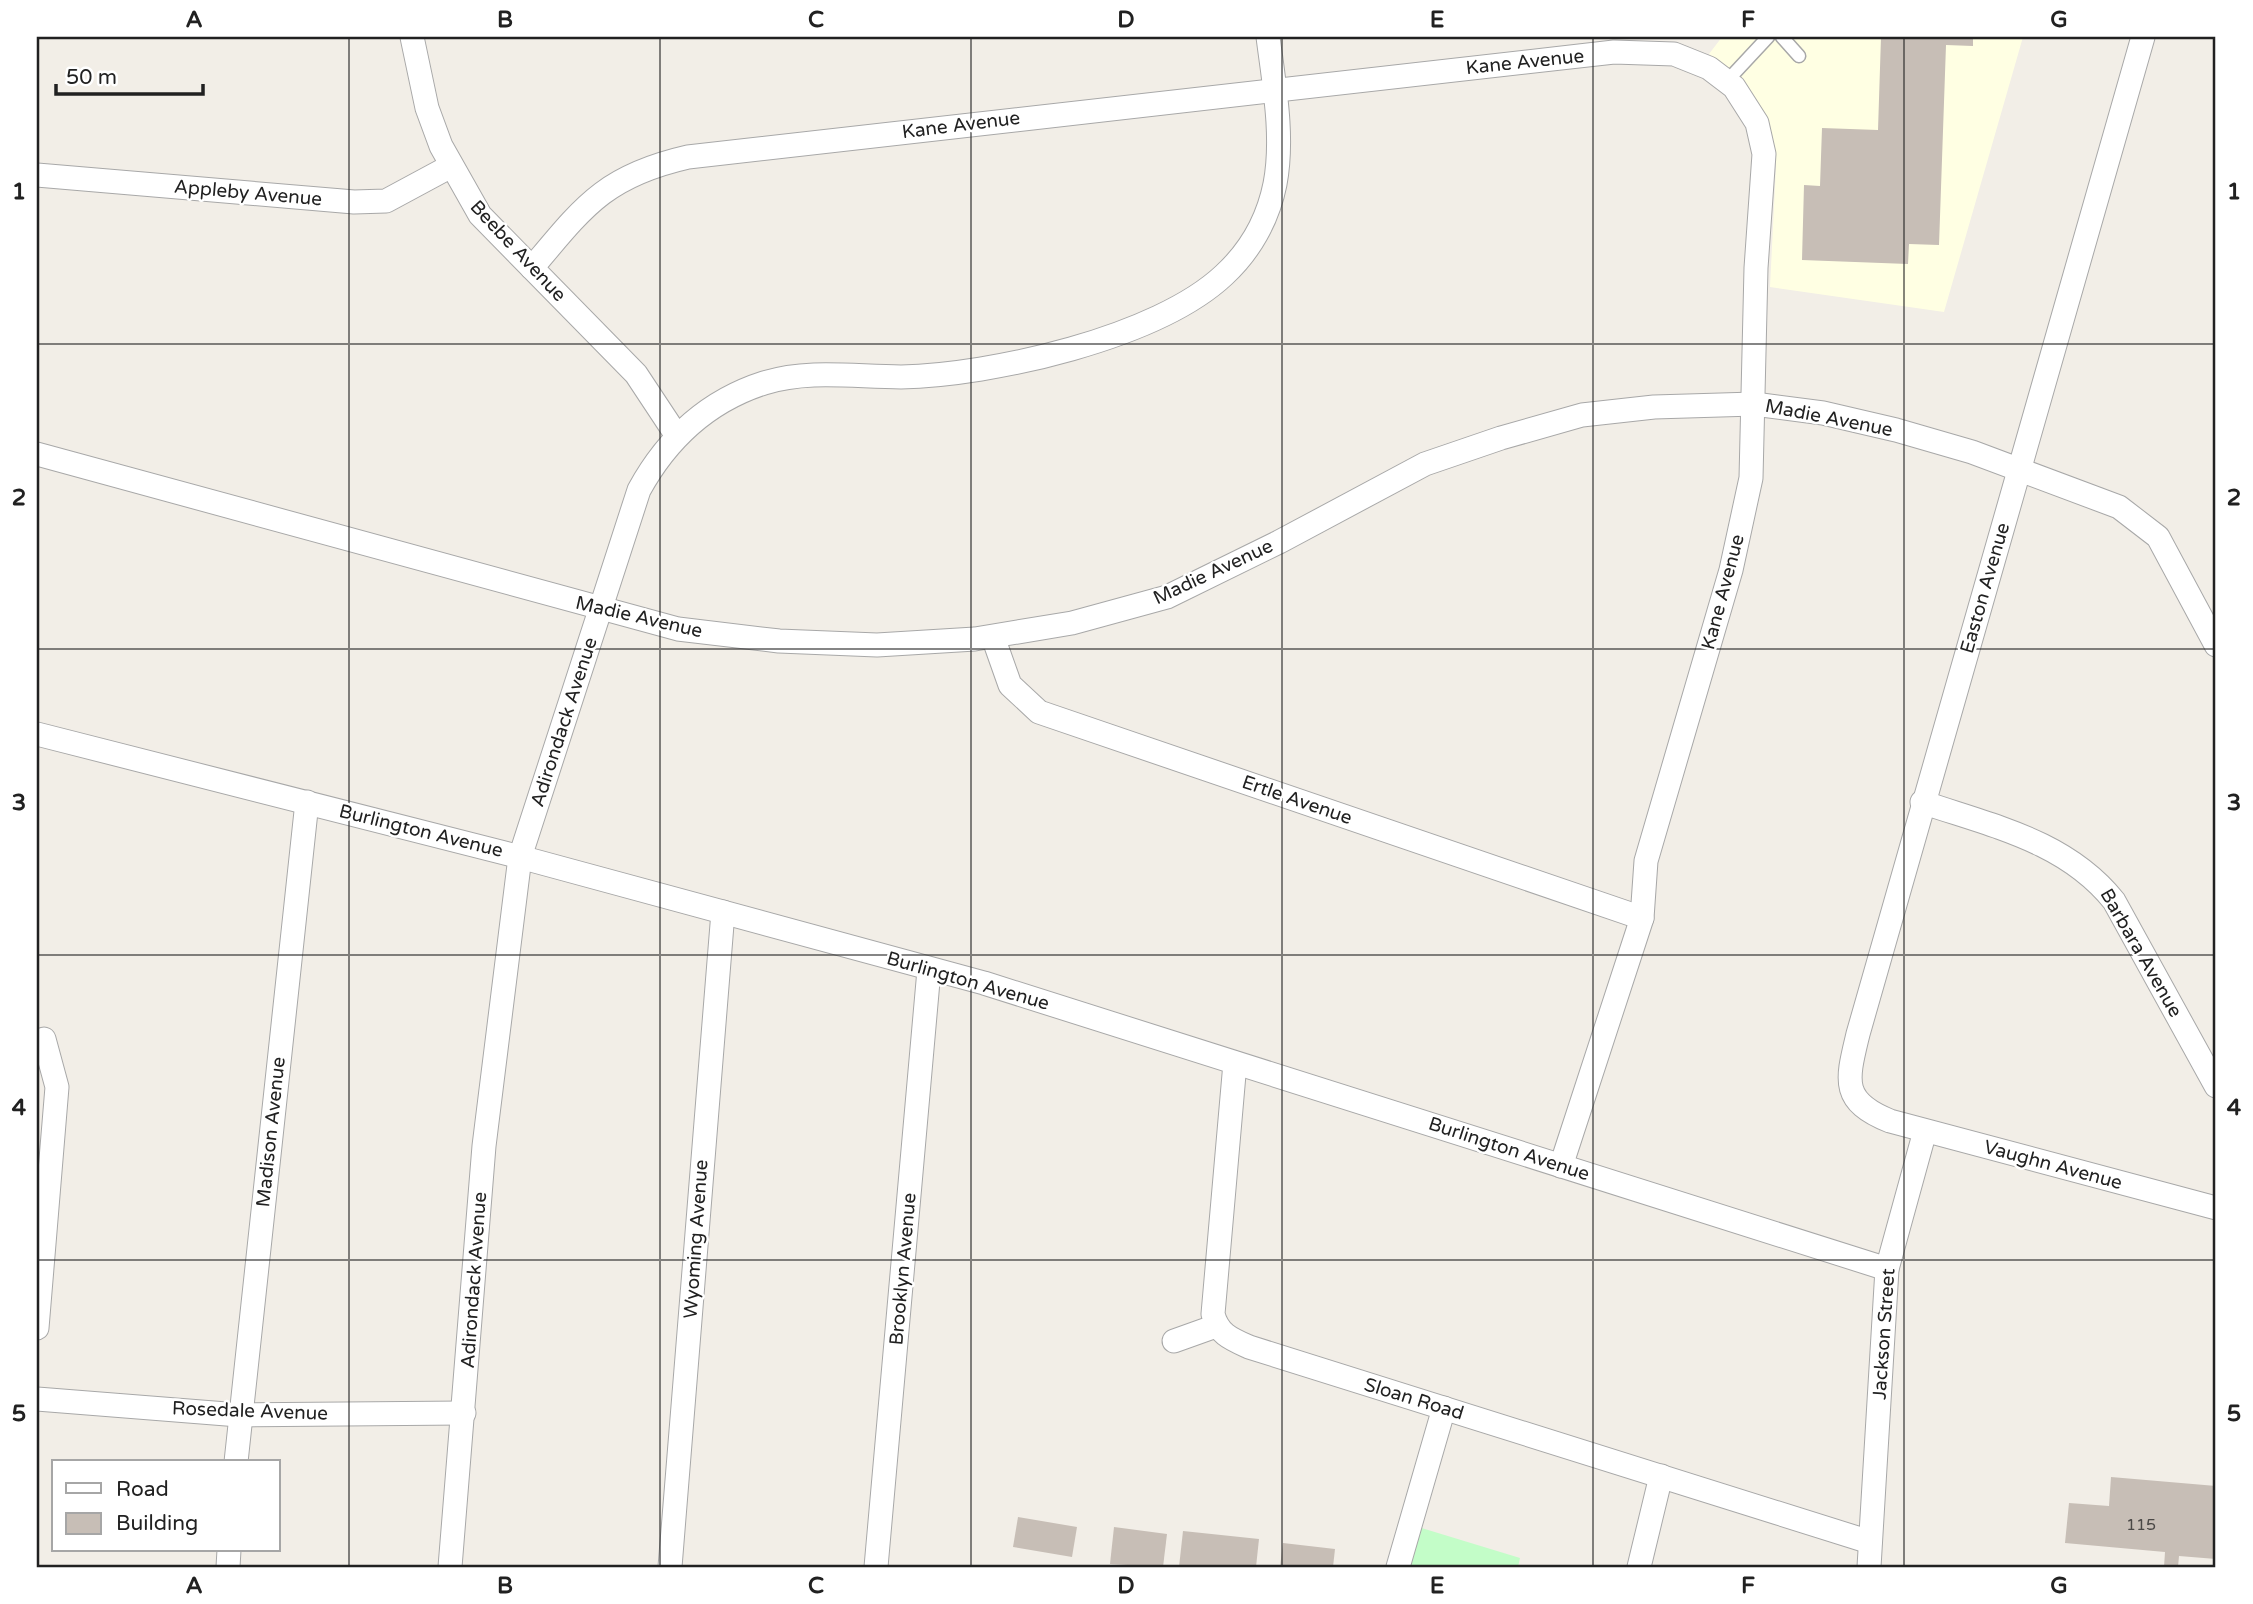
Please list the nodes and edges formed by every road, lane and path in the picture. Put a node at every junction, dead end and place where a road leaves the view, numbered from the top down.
1 (412, 37) edge
2 (1268, 37) edge
3 (1768, 37) edge
4 (1782, 37) edge
5 (2143, 37) edge
6 (1799, 56) dead end
7 (1727, 81) junction
8 (1274, 89) junction
9 (451, 166) junction
10 (37, 175) edge
11 (532, 268) junction
12 (1754, 404) junction
13 (677, 436) junction
14 (37, 454) edge
15 (2019, 470) junction
16 (601, 610) junction
17 (993, 637) junction
18 (2216, 645) edge
19 (37, 733) edge
20 (307, 802) junction
21 (1922, 802) junction
22 (520, 857) junction
23 (723, 912) junction
24 (1642, 918) junction
25 (929, 970) junction
26 (44, 1040) dead end
27 (1235, 1063) junction
28 (2216, 1086) edge
29 (1890, 1121) joint
30 (1925, 1131) junction
31 (1561, 1166) junction
32 (2216, 1208) edge
33 (1887, 1269) junction
34 (1216, 1326) junction
35 (37, 1328) edge
36 (1174, 1340) dead end
37 (37, 1399) edge
38 (1444, 1408) junction
39 (464, 1413) junction
40 (239, 1415) junction
41 (236, 1460) edge
42 (1661, 1476) junction
43 (1870, 1542) junction
44 (450, 1567) edge
45 (670, 1567) edge
46 (876, 1567) edge
47 (1398, 1567) edge
48 (1639, 1567) edge
49 (1869, 1567) edge

1 - 9 street, Beebe Avenue
2 - 8 street, Adirondack Avenue
3 - 7 lane
4 - 6 lane
5 - 15 street, Easton Avenue
7 - 8 street, Kane Avenue
7 - 12 street, Kane Avenue
8 - 11 street, Kane Avenue
8 - 13 street, Adirondack Avenue
9 - 10 street, Appleby Avenue
9 - 11 street, Beebe Avenue
11 - 13 street, Beebe Avenue
12 - 15 street, Madie Avenue
12 - 17 street, Madie Avenue
12 - 24 street, Kane Avenue
13 - 16 street, Adirondack Avenue
14 - 16 street, Madie Avenue
15 - 18 street, Madie Avenue
15 - 21 street, Easton Avenue
16 - 17 street, Madie Avenue
16 - 22 street, Adirondack Avenue
17 - 24 street, Ertle Avenue
19 - 20 street, Burlington Avenue
20 - 22 street, Burlington Avenue
20 - 40 street, Madison Avenue
21 - 28 street, Barbara Avenue
21 - 29 street, Easton Avenue
22 - 23 street, Burlington Avenue
22 - 39 street, Adirondack Avenue
23 - 25 street, Burlington Avenue
23 - 45 street, Wyoming Avenue
24 - 31 street, Kane Avenue
25 - 27 street, Burlington Avenue
25 - 46 street, Brooklyn Avenue
26 - 35 street
27 - 31 street, Burlington Avenue
27 - 34 street
29 - 30 street, Vaughn Avenue
30 - 32 street, Vaughn Avenue
30 - 33 street, Jackson Street
31 - 33 street, Burlington Avenue
33 - 43 street, Jackson Street
34 - 36 street
34 - 38 street, Sloan Road
37 - 40 street, Rosedale Avenue
38 - 42 street, Sloan Road
38 - 47 street
39 - 40 street, Rosedale Avenue
39 - 44 street, Adirondack Avenue
40 - 41 street, Madison Avenue
42 - 43 street, Sloan Road
42 - 48 street
43 - 49 street, Jackson Street

